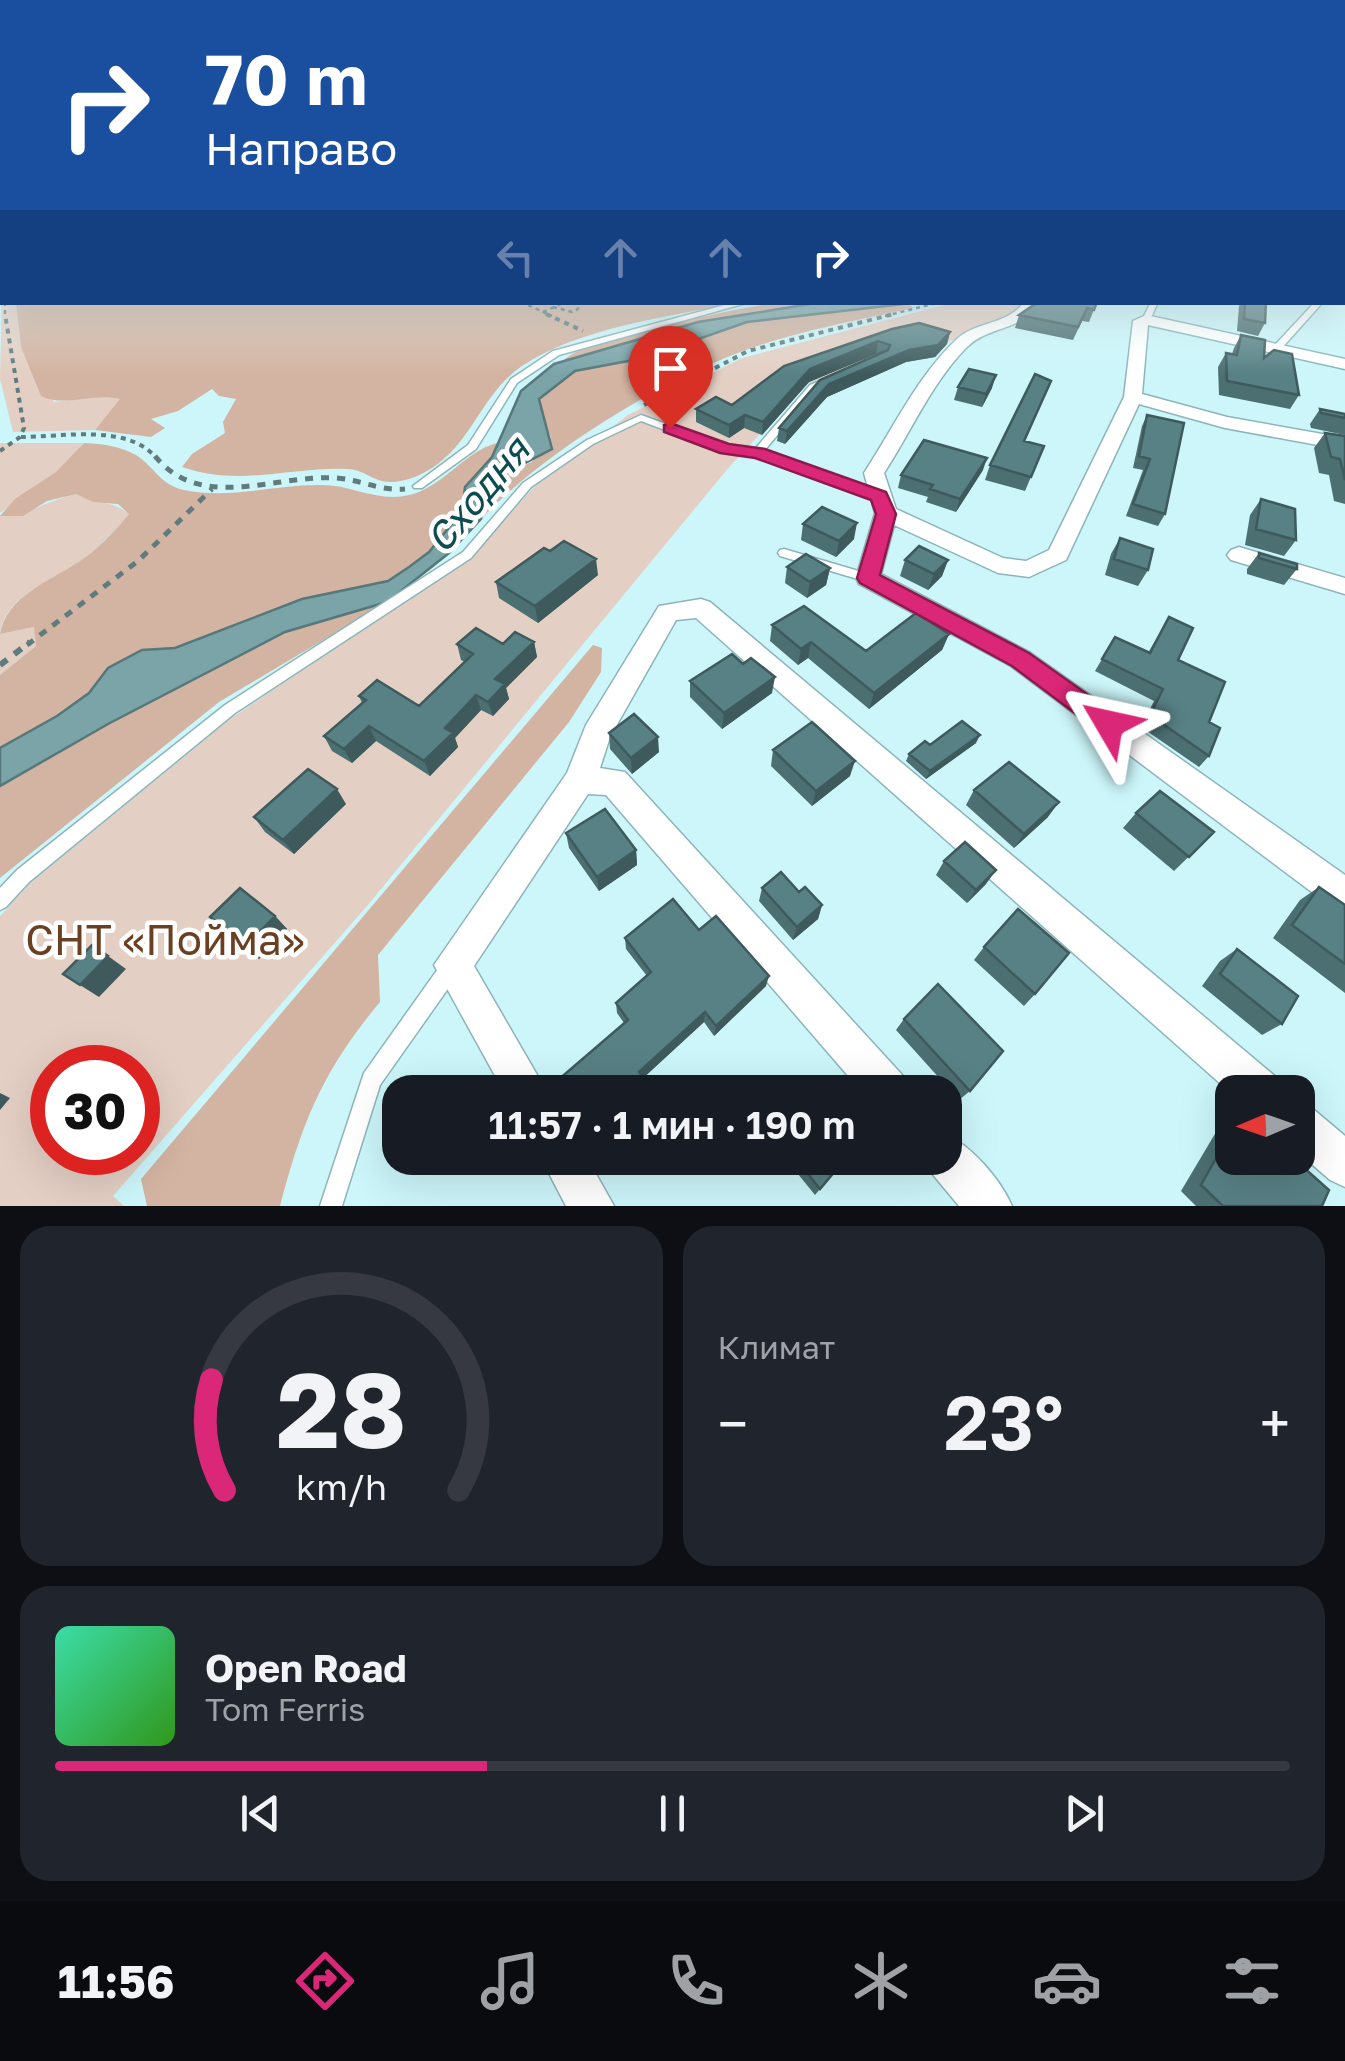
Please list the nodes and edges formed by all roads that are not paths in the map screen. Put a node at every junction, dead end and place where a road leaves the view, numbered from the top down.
1 (735, 305) edge
2 (1031, 305) edge
3 (1154, 305) edge
4 (1317, 305) edge
5 (1146, 320) junction
6 (1277, 348) junction
7 (1345, 364) edge
8 (846, 373) edge
9 (1132, 397) junction
10 (1345, 444) edge
11 (758, 452) junction
12 (418, 486) road end
13 (883, 505) junction
14 (784, 553) dead end
15 (1240, 555) dead end
16 (868, 578) junction
17 (1345, 586) edge
18 (580, 780) junction
19 (1345, 896) edge
20 (0, 901) edge
21 (453, 965) junction
22 (516, 1075) edge
23 (874, 1075) edge
24 (1241, 1075) edge
25 (1315, 1139) edge
26 (1345, 1165) edge
27 (573, 1175) edge
28 (962, 1175) edge
29 (330, 1206) edge
30 (591, 1206) edge
31 (989, 1206) edge

1 - 12 lane
2 - 13 street
3 - 5 lane
4 - 6 lane
5 - 6 street
5 - 9 street
6 - 7 street
8 - 11 lane
9 - 10 street
9 - 13 street
11 - 13 lane
11 - 20 lane
13 - 16 street
14 - 16 lane
15 - 17 street
16 - 19 street
18 - 21 street
18 - 23 street
18 - 24 street
21 - 22 street
21 - 29 lane
25 - 26 street
27 - 30 street
28 - 31 street

